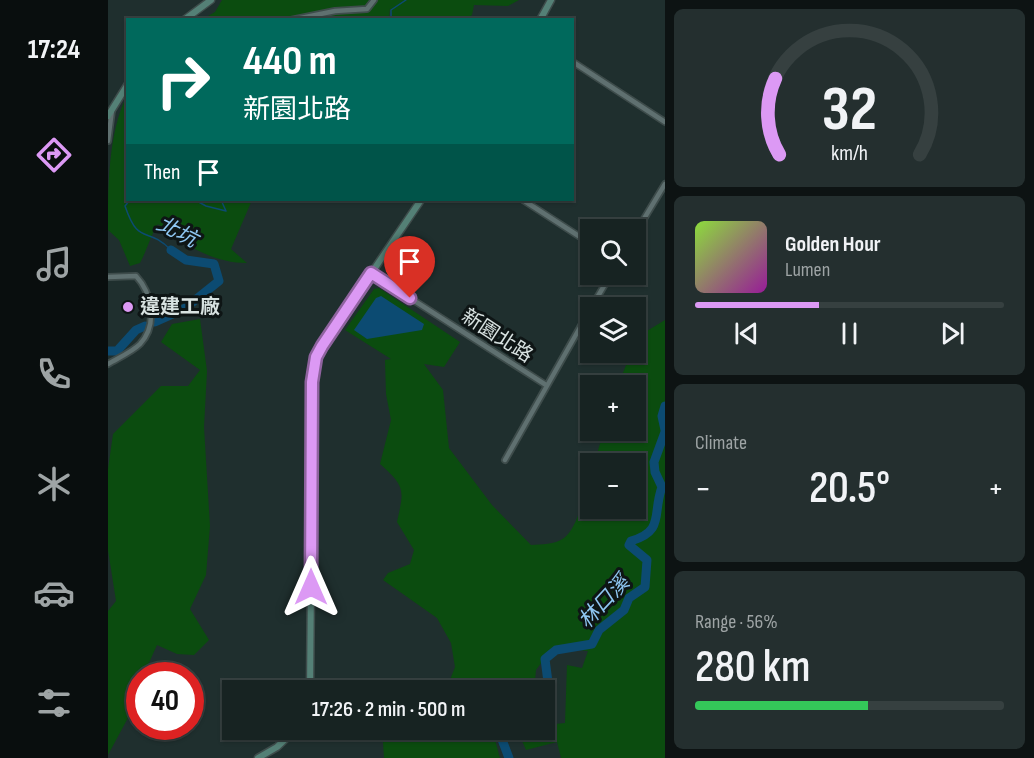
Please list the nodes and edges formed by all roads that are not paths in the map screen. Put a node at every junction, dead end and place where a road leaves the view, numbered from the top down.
1 (211, 0) edge
2 (374, 0) edge
3 (551, 0) edge
4 (187, 18) edge
5 (301, 18) edge
6 (541, 18) edge
7 (574, 63) edge
8 (126, 87) edge
9 (110, 113) edge
10 (665, 122) edge
11 (108, 141) edge
12 (665, 183) edge
13 (420, 201) edge
14 (525, 201) edge
15 (644, 219) edge
16 (580, 237) edge
17 (371, 273) junction
18 (108, 277) edge
19 (580, 327) edge
20 (108, 364) edge
21 (546, 386) junction
22 (505, 460) dead end
23 (310, 680) edge
24 (284, 740) edge
25 (258, 758) edge

1 - 4 street
2 - 5 street
3 - 6 street
7 - 10 street
8 - 9 street
9 - 11 street
12 - 15 street
13 - 17 street
14 - 16 street
17 - 21 street, 新園北路
17 - 23 street
18 - 20 street
19 - 21 street
21 - 22 street
24 - 25 street

